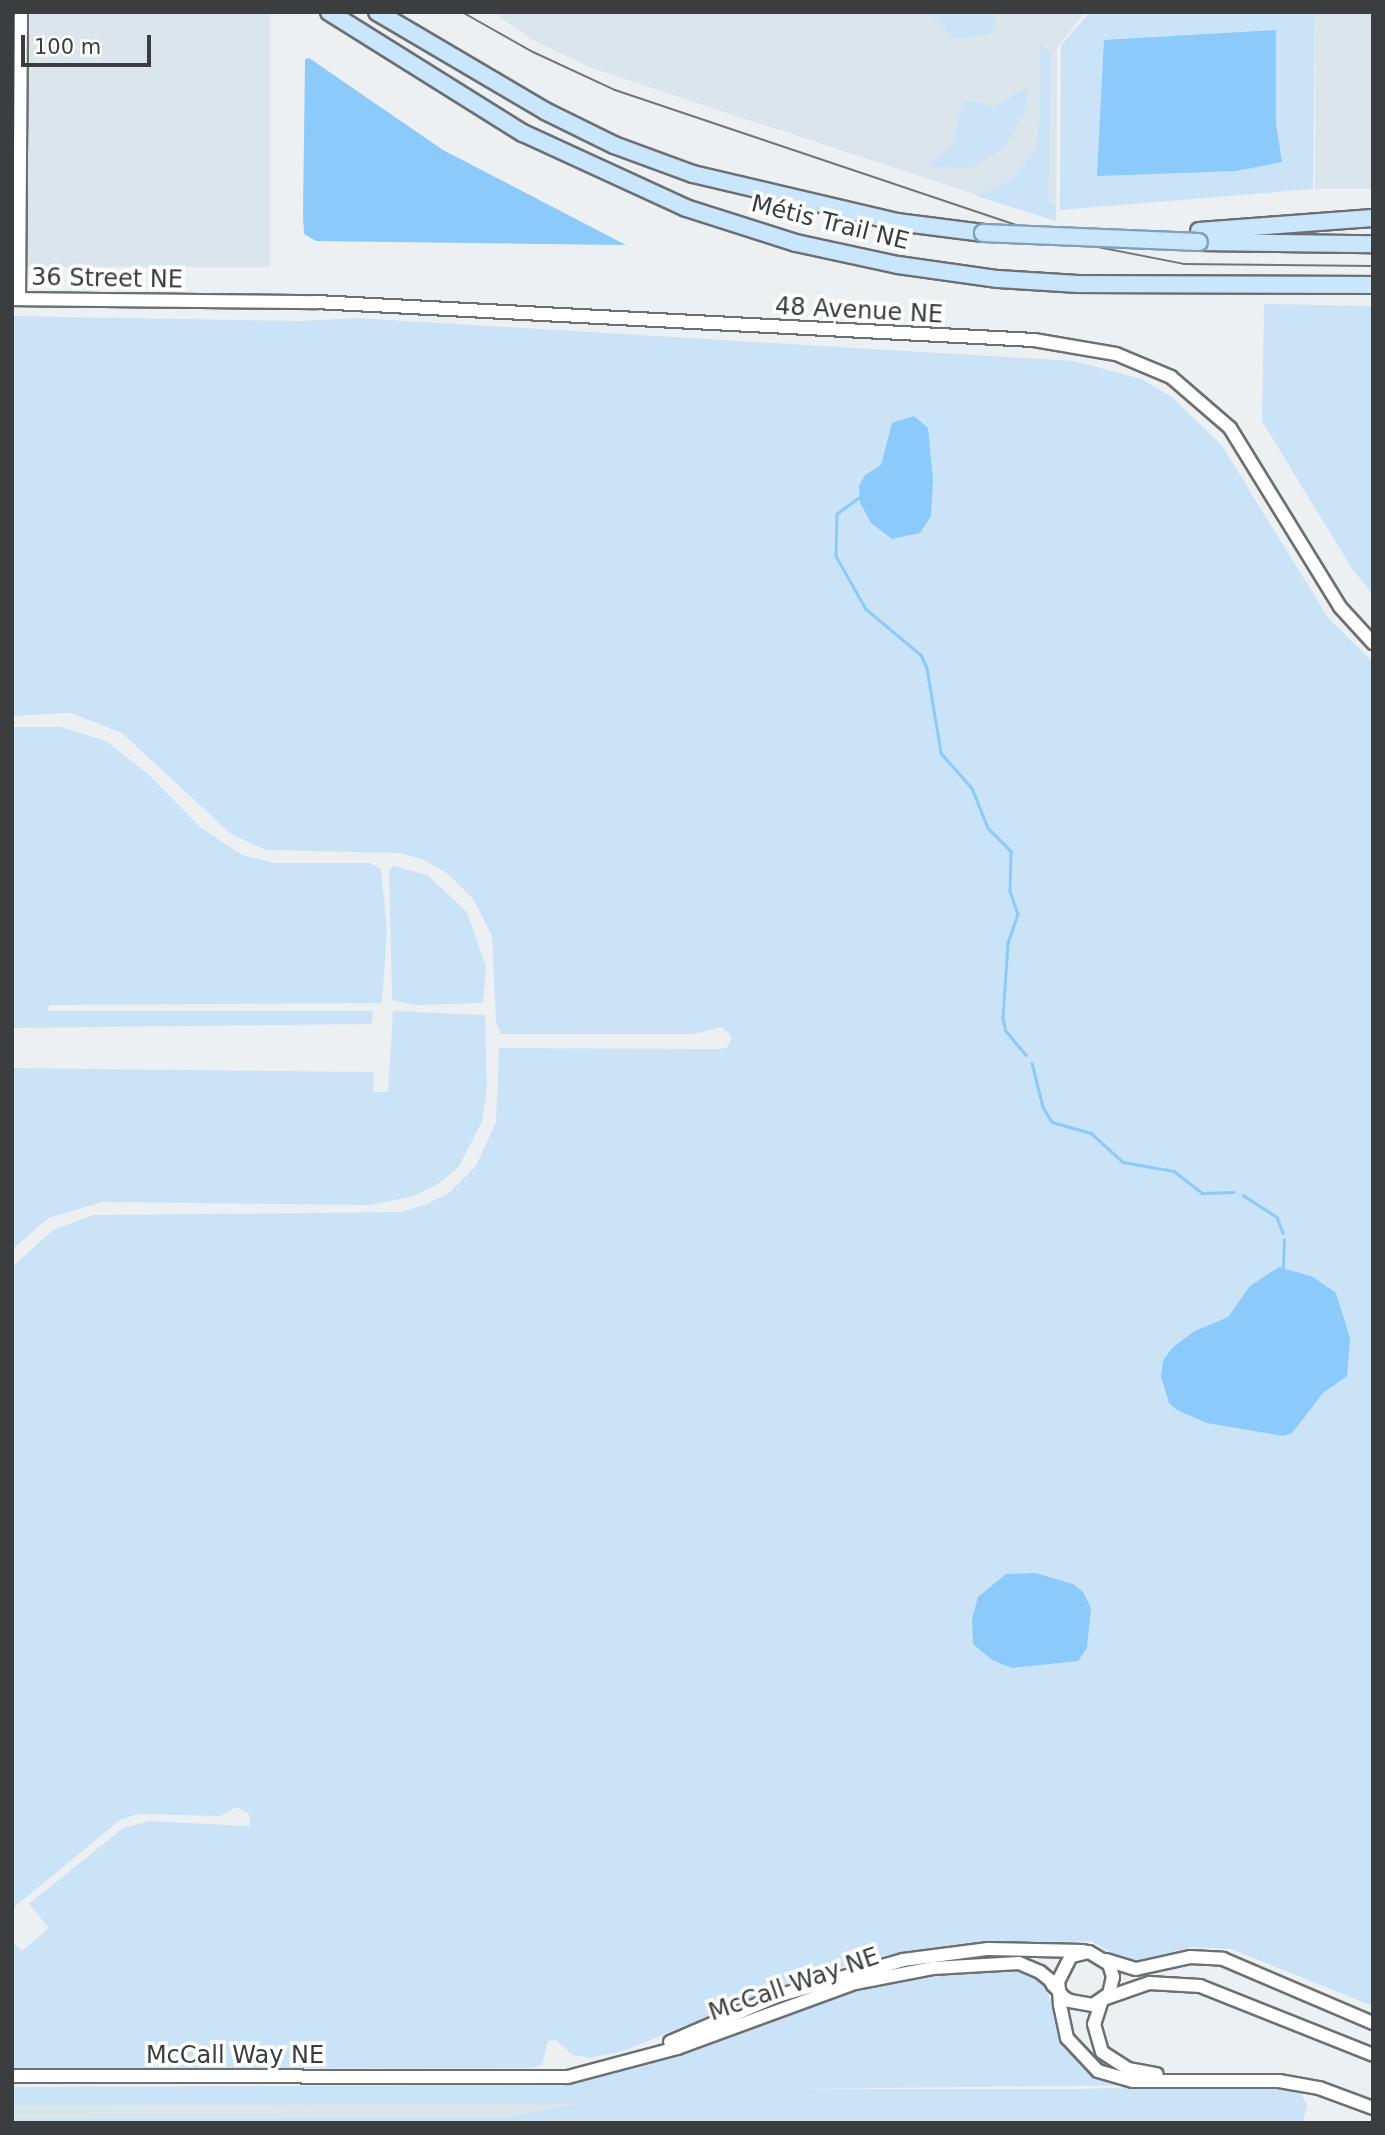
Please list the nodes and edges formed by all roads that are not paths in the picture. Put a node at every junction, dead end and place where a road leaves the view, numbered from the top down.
1 (22, 12) edge
2 (330, 12) edge
3 (377, 12) edge
4 (1373, 218) edge
5 (1199, 237) junction
6 (1373, 244) edge
7 (1373, 285) edge
8 (16, 299) edge
9 (202, 301) joint
10 (1373, 643) edge
11 (1089, 1952) junction
12 (1102, 1957) junction
13 (1059, 1991) junction
14 (1103, 2000) junction
15 (1373, 2023) edge
16 (1373, 2055) edge
17 (12, 2076) edge
18 (542, 2077) junction
19 (1209, 2078) junction
20 (1373, 2108) edge

1 - 8 street
2 - 7 main road, Métis Trail NE
3 - 5 main road, Métis Trail NE, bridge
4 - 5 main road
5 - 6 main road, Métis Trail NE
8 - 9 street, 36 Street NE
9 - 10 street, 48 Avenue NE
11 - 12 street
11 - 13 street
11 - 18 street, McCall Way NE
12 - 14 street
12 - 15 street
13 - 14 street
13 - 18 street, McCall Way NE
13 - 19 street
14 - 16 street
14 - 19 street
17 - 18 street, McCall Way NE
19 - 20 street

